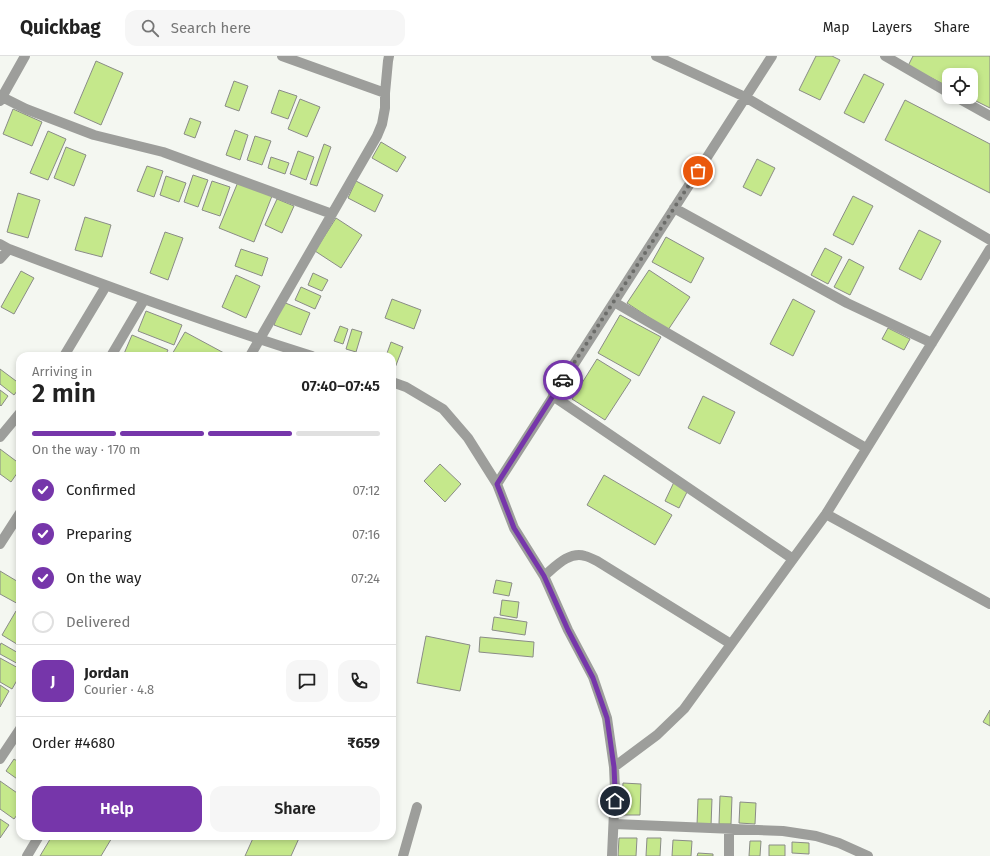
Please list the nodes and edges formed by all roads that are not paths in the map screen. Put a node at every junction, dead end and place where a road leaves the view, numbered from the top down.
1 (24, 56) edge
2 (282, 56) edge
3 (389, 56) edge
4 (656, 56) edge
5 (772, 56) edge
6 (885, 56) edge
7 (942, 89) edge
8 (385, 93) junction
9 (745, 97) junction
10 (1, 99) edge
11 (969, 104) edge
12 (990, 116) edge
13 (674, 208) junction
14 (332, 214) junction
15 (990, 240) edge
16 (4, 246) edge
17 (990, 249) edge
18 (0, 259) edge
19 (106, 286) junction
20 (144, 300) junction
21 (614, 302) junction
22 (260, 340) junction
23 (932, 343) junction
24 (66, 352) edge
25 (114, 352) edge
26 (252, 352) edge
27 (299, 352) edge
28 (396, 383) edge
29 (554, 396) junction
30 (16, 418) edge
31 (0, 437) edge
32 (866, 448) junction
33 (497, 484) junction
34 (826, 514) junction
35 (16, 519) edge
36 (0, 544) edge
37 (793, 559) junction
38 (544, 576) junction
39 (990, 604) edge
40 (731, 644) junction
41 (16, 735) edge
42 (0, 759) edge
43 (614, 767) junction
44 (417, 807) dead end
45 (614, 824) junction
46 (729, 830) junction
47 (37, 840) edge
48 (27, 856) edge
49 (403, 856) edge
50 (612, 856) edge
51 (729, 856) edge
52 (868, 856) edge

1 - 10 street
2 - 8 street
3 - 8 street
4 - 9 street
5 - 9 street
6 - 7 street
8 - 14 street
9 - 13 street
9 - 15 street
10 - 14 street
11 - 12 street
13 - 21 street
13 - 23 street
14 - 22 street
16 - 18 street
16 - 19 street
17 - 23 street
19 - 20 street
19 - 24 street
20 - 22 street
20 - 25 street
21 - 29 street
21 - 32 street
22 - 26 street
22 - 27 street
23 - 32 street
28 - 33 street
29 - 33 street
29 - 37 street
30 - 31 street
32 - 34 street
33 - 38 street
34 - 37 street
34 - 39 street
35 - 36 street
37 - 40 street
38 - 40 street
38 - 43 street
40 - 43 street
41 - 42 street
43 - 45 street
44 - 49 street
45 - 46 street
45 - 50 street
46 - 51 street
46 - 52 street
47 - 48 street

